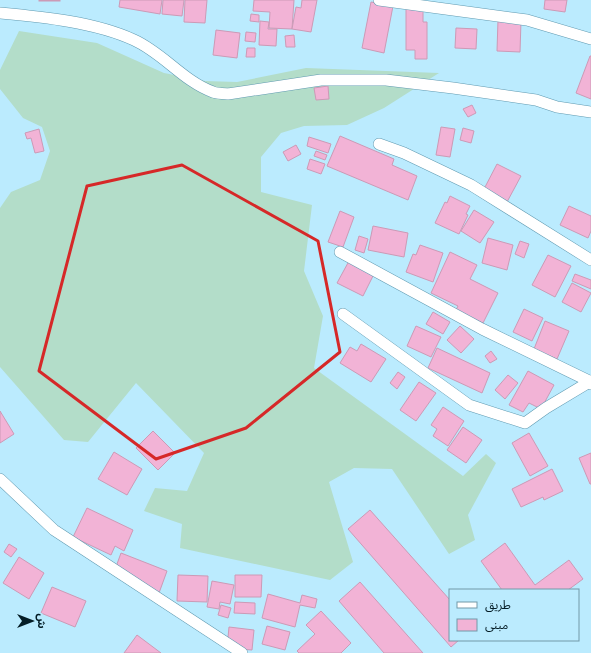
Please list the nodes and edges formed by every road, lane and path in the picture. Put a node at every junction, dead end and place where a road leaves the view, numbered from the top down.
1 (379, 0) edge
2 (0, 13) edge
3 (591, 39) edge
4 (591, 112) edge
5 (379, 144) dead end
6 (340, 252) dead end
7 (591, 260) edge
8 (343, 314) dead end
9 (591, 382) edge
10 (0, 479) edge
11 (242, 653) edge

1 - 3 street
2 - 4 street
5 - 7 street
6 - 9 street
8 - 9 street
10 - 11 street

